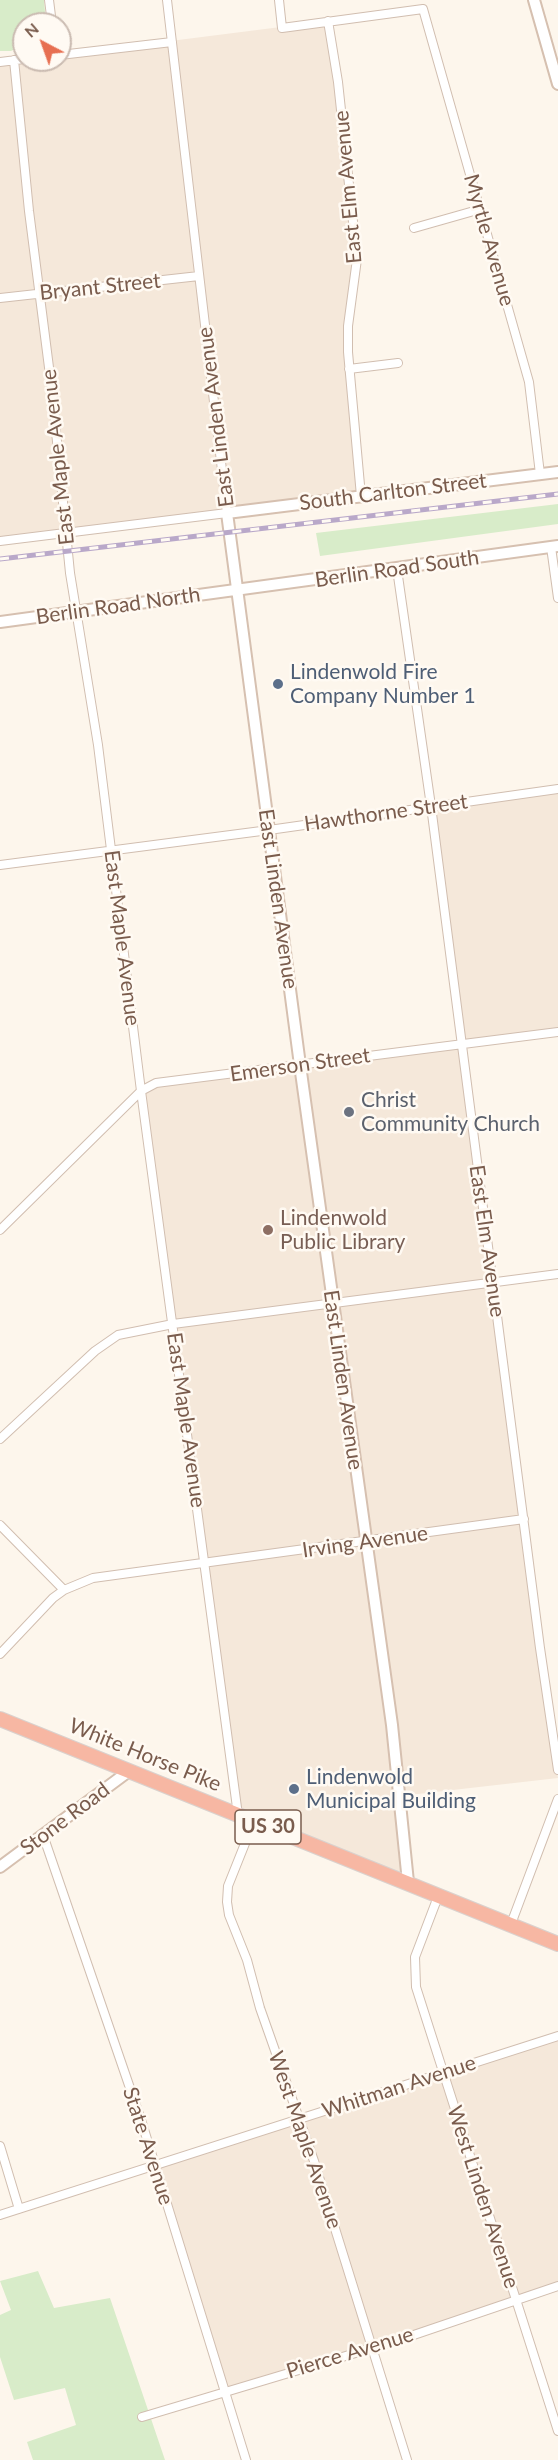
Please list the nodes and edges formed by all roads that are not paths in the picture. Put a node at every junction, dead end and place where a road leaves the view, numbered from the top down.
1 (167, 0) edge
2 (279, 0) edge
3 (534, 0) edge
4 (328, 21) junction
5 (172, 42) junction
6 (72, 54) edge
7 (15, 72) edge
8 (558, 84) edge
9 (481, 209) junction
10 (414, 228) dead end
11 (199, 276) junction
12 (39, 293) junction
13 (0, 298) edge
14 (398, 363) dead end
15 (349, 369) junction
16 (558, 472) edge
17 (540, 474) junction
18 (361, 496) junction
19 (227, 513) junction
20 (66, 532) junction
21 (0, 541) edge
22 (555, 547) edge
23 (397, 569) junction
24 (236, 590) junction
25 (558, 598) edge
26 (76, 612) junction
27 (0, 622) edge
28 (558, 789) edge
29 (430, 806) junction
30 (269, 830) junction
31 (112, 851) junction
32 (0, 865) edge
33 (558, 1032) edge
34 (460, 1045) junction
35 (300, 1065) junction
36 (141, 1091) junction
37 (0, 1230) edge
38 (558, 1274) edge
39 (492, 1282) junction
40 (332, 1302) junction
41 (173, 1324) junction
42 (0, 1439) edge
43 (524, 1519) junction
44 (0, 1525) edge
45 (365, 1542) junction
46 (206, 1563) junction
47 (64, 1590) junction
48 (0, 1654) edge
49 (0, 1719) edge
50 (558, 1770) edge
51 (129, 1771) junction
52 (558, 1799) edge
53 (238, 1815) junction
54 (254, 1821) junction
55 (43, 1835) junction
56 (0, 1867) edge
57 (408, 1882) junction
58 (439, 1894) junction
59 (511, 1924) junction
60 (558, 1944) edge
61 (558, 2036) edge
62 (442, 2073) junction
63 (299, 2119) junction
64 (0, 2146) edge
65 (154, 2166) junction
66 (19, 2209) junction
67 (0, 2215) edge
68 (558, 2286) edge
69 (517, 2300) junction
70 (373, 2347) junction
71 (224, 2391) junction
72 (142, 2417) dead end
73 (558, 2431) edge
74 (246, 2460) edge
75 (407, 2460) edge

1 - 5 street, East Linden Avenue
2 - 4 street
3 - 8 street
4 - 9 street, Myrtle Avenue
4 - 15 street, East Elm Avenue
5 - 6 street
5 - 11 street, East Linden Avenue
7 - 12 street, East Maple Avenue
9 - 10 street
9 - 17 street, Myrtle Avenue
11 - 12 street, Bryant Street
11 - 19 street, East Linden Avenue
12 - 13 street, Bryant Street
12 - 20 street, East Maple Avenue
14 - 15 street
15 - 18 street, East Elm Avenue
16 - 17 street, South Carlton Street
17 - 18 street, South Carlton Street
18 - 19 street, South Carlton Street
19 - 20 street
19 - 24 street, East Linden Avenue
20 - 21 street
20 - 26 street, East Maple Avenue
22 - 23 street, Berlin Road South
22 - 25 street
23 - 24 street, Berlin Road South
23 - 29 street, East Elm Avenue
24 - 26 street, Berlin Road North
24 - 30 street, East Linden Avenue
26 - 27 street, Berlin Road North
26 - 31 street, East Maple Avenue
28 - 29 street, Hawthorne Street
29 - 30 street, Hawthorne Street
29 - 34 street, East Elm Avenue
30 - 31 street, Hawthorne Street
30 - 35 street, East Linden Avenue
31 - 32 street, Hawthorne Street
31 - 36 street, East Maple Avenue
33 - 34 street, Emerson Street
34 - 35 street, Emerson Street
34 - 39 street, East Elm Avenue
35 - 36 street, Emerson Street
35 - 40 street, East Linden Avenue
36 - 37 street
36 - 41 street, East Maple Avenue
38 - 39 street
39 - 40 street
39 - 43 street, East Elm Avenue
40 - 41 street
40 - 45 street, East Linden Avenue
41 - 42 street
41 - 46 street, East Maple Avenue
43 - 45 street, Irving Avenue
43 - 50 street, East Elm Avenue
44 - 47 street
45 - 46 street, Irving Avenue
45 - 57 street, East Linden Avenue
46 - 47 street, Irving Avenue
46 - 53 street, East Maple Avenue
47 - 48 street, Irving Avenue
49 - 51 highway, White Horse Pike / US 30
51 - 53 highway, White Horse Pike / US 30
51 - 55 street, Stone Road
52 - 59 street
53 - 54 highway, White Horse Pike / US 30
54 - 57 highway, White Horse Pike / US 30
54 - 63 street, West Maple Avenue
55 - 56 street, Stone Road
55 - 65 street, State Avenue
57 - 58 highway, US 30
58 - 59 highway, US 30
58 - 62 street, West Linden Avenue
59 - 60 highway, US 30
61 - 62 street, Whitman Avenue
62 - 63 street, Whitman Avenue
62 - 69 street, West Linden Avenue
63 - 65 street, Whitman Avenue
63 - 70 street, West Maple Avenue
64 - 66 street
65 - 66 street, Whitman Avenue
65 - 71 street, State Avenue
66 - 67 street, Whitman Avenue
68 - 69 street, Pierce Avenue
69 - 70 street, Pierce Avenue
69 - 73 street, West Linden Avenue
70 - 71 street, Pierce Avenue
70 - 75 street, West Maple Avenue
71 - 72 street, Pierce Avenue
71 - 74 street, State Avenue

